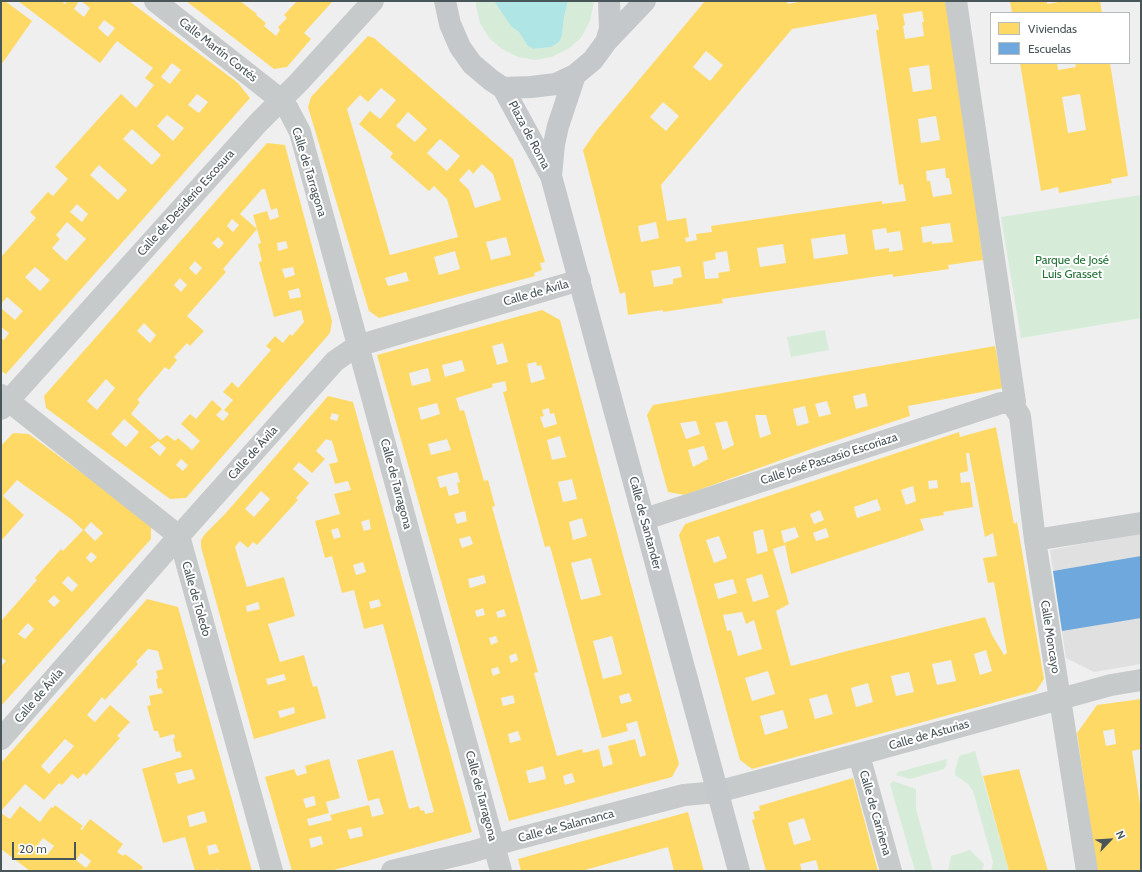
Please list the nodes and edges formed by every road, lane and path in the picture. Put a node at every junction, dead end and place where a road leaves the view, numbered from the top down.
1 (155, 1) edge
2 (373, 1) edge
3 (445, 1) edge
4 (609, 1) edge
5 (645, 1) edge
6 (956, 1) edge
7 (606, 42) junction
8 (575, 76) junction
9 (504, 88) junction
10 (281, 100) junction
11 (551, 176) junction
12 (580, 280) junction
13 (357, 346) junction
14 (3, 402) edge
15 (1013, 405) junction
16 (645, 519) junction
17 (1141, 523) edge
18 (179, 536) junction
19 (1035, 540) junction
20 (1141, 680) edge
21 (1060, 699) junction
22 (1, 739) edge
23 (859, 755) junction
24 (717, 792) junction
25 (494, 845) junction
26 (272, 871) edge
27 (392, 871) edge
28 (501, 871) edge
29 (739, 871) edge
30 (891, 871) edge
31 (1087, 871) edge

1 - 10 street, Calle Martín Cortés
2 - 10 street, Calle de Desiderio Escosura
3 - 9 main road, Plaza de Roma
4 - 7 main road, Plaza de Roma
5 - 7 main road, Plaza de Roma
6 - 15 street
7 - 8 main road, Plaza de Roma
8 - 9 main road, Plaza de Roma
8 - 11 main road, Plaza de Roma
9 - 11 main road, Plaza de Roma
10 - 13 street, Calle de Tarragona
10 - 14 street, Calle de Desiderio Escosura
11 - 12 main road, Calle de Santander
12 - 13 street, Calle de Ávila
12 - 16 main road, Calle de Santander
13 - 18 street, Calle de Ávila
13 - 25 street, Calle de Tarragona
14 - 18 street
15 - 16 street, Calle José Pascasio Escoriaza
15 - 19 street, Calle Moncayo
16 - 24 main road, Calle de Santander
17 - 19 street
18 - 22 street, Calle de Ávila
18 - 26 street, Calle de Toledo
19 - 21 street, Calle Moncayo
20 - 21 street, Calle de Asturias
21 - 23 street, Calle de Asturias
21 - 31 street, Calle Moncayo
23 - 24 street, Calle de Asturias
23 - 30 street, Calle de Cariñena
24 - 25 street, Calle de Salamanca
24 - 29 main road, Calle de Santander
25 - 27 street, Calle de Salamanca
25 - 28 street, Calle de Tarragona

